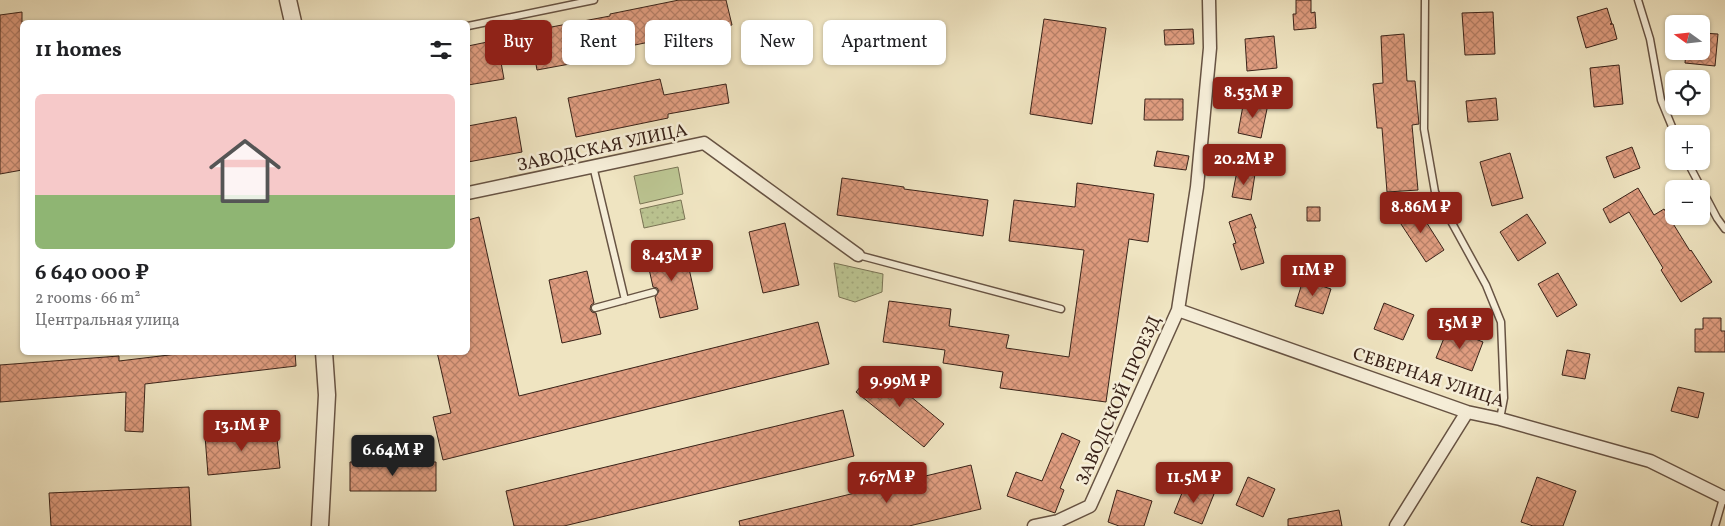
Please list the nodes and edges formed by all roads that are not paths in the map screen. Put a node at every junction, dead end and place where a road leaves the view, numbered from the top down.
1 (288, 0) edge
2 (594, 0) edge
3 (1209, 0) edge
4 (1425, 0) edge
5 (1638, 0) edge
6 (293, 20) edge
7 (470, 26) edge
8 (1671, 125) edge
9 (592, 166) junction
10 (1692, 170) edge
11 (470, 193) edge
12 (1725, 229) edge
13 (858, 255) joint
14 (654, 292) dead end
15 (625, 300) junction
16 (595, 308) dead end
17 (1060, 309) dead end
18 (1178, 310) junction
19 (324, 355) edge
20 (1467, 412) junction
21 (1500, 419) junction
22 (1724, 496) edge
23 (1060, 524) edge
24 (320, 526) edge
25 (1034, 526) edge
26 (1396, 526) edge
27 (1715, 526) edge

1 - 6 street
2 - 7 lane
3 - 18 street, ЗАВОДСКОЙ ПРОЕЗД
4 - 21 lane
5 - 8 lane
9 - 11 street, ЗАВОДСКАЯ УЛИЦА
9 - 13 street, ЗАВОДСКАЯ УЛИЦА
9 - 15 lane
10 - 12 lane
13 - 17 lane
14 - 15 lane
15 - 16 lane
18 - 20 street, СЕВЕРНАЯ УЛИЦА
18 - 23 street, ЗАВОДСКОЙ ПРОЕЗД
19 - 24 street
20 - 21 street, СЕВЕРНАЯ УЛИЦА
20 - 26 street
21 - 22 street, СЕВЕРНАЯ УЛИЦА
22 - 27 lane
23 - 25 street, ЗАВОДСКОЙ ПРОЕЗД

